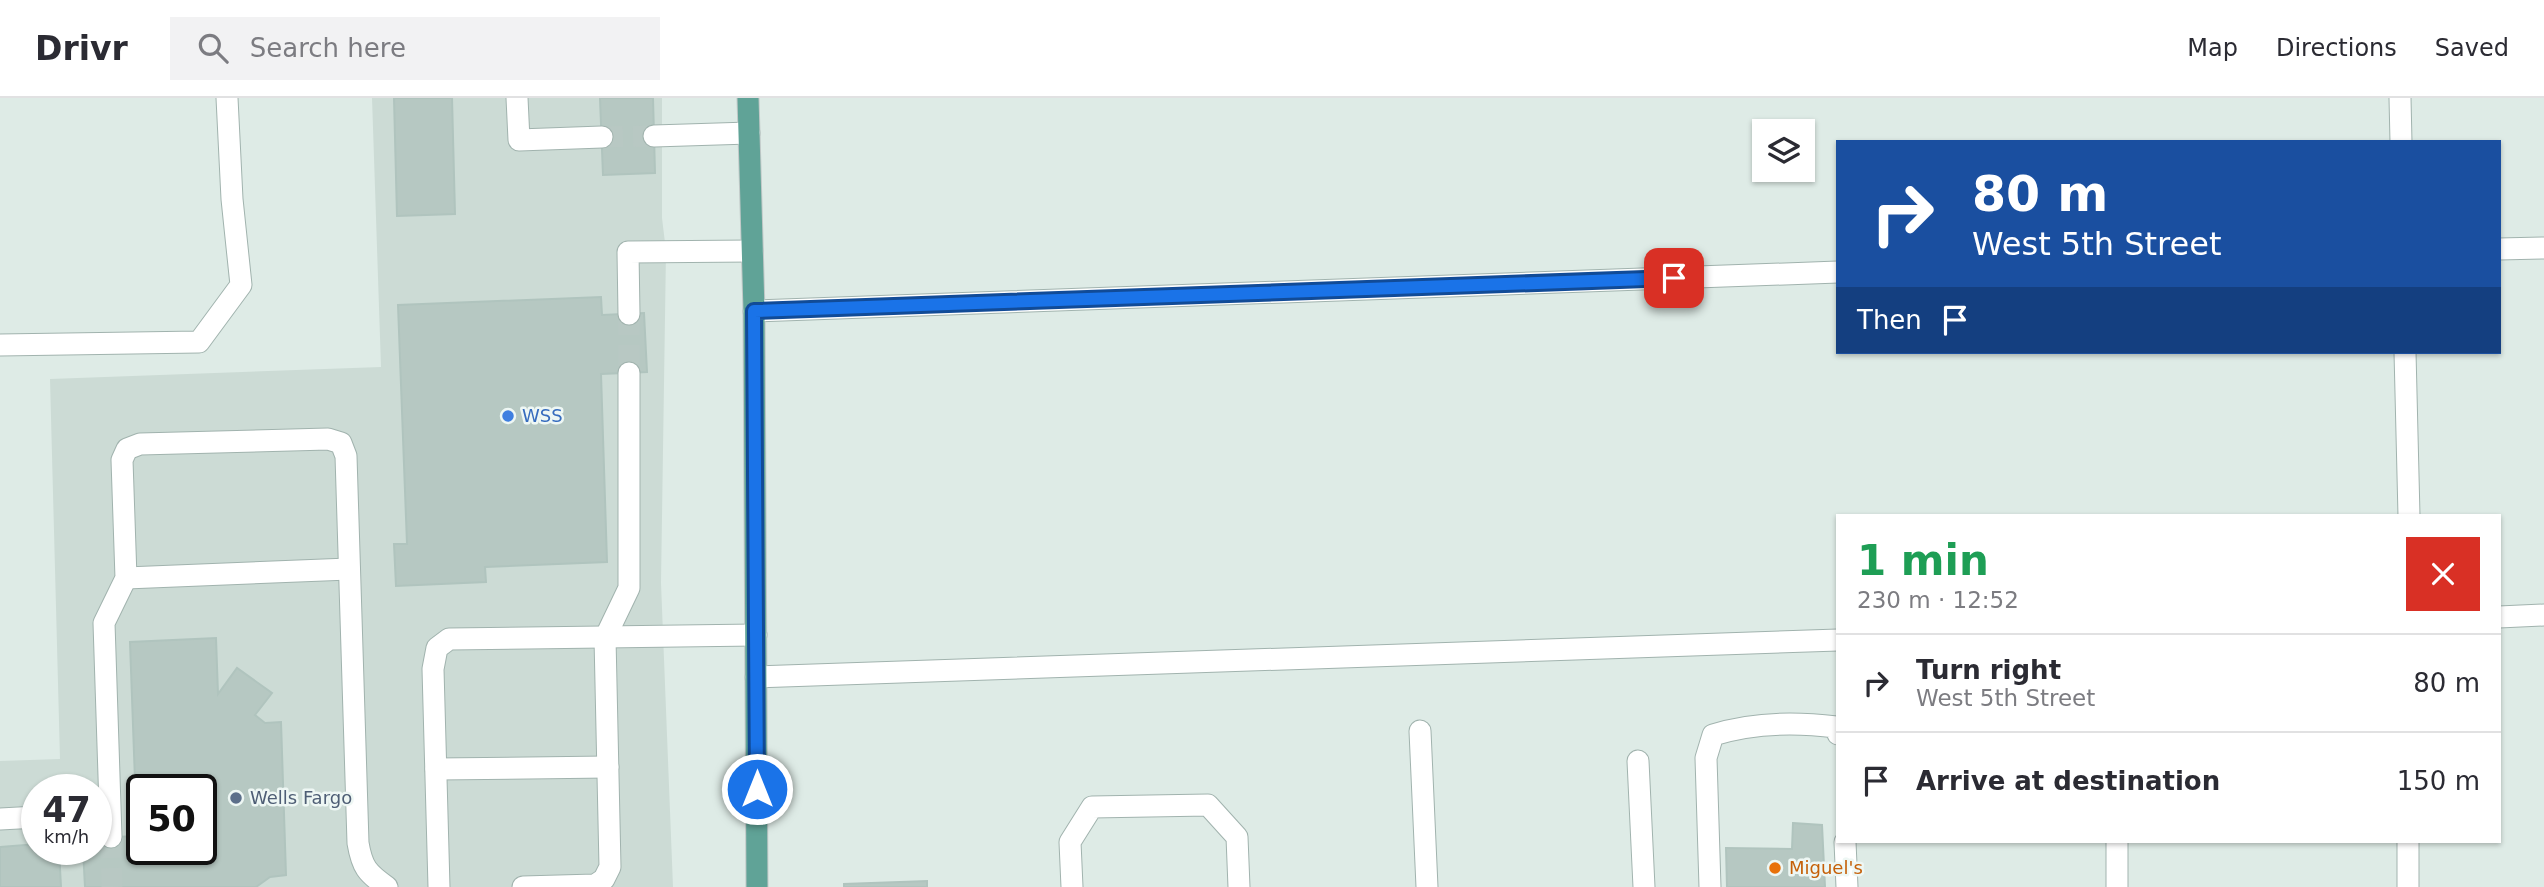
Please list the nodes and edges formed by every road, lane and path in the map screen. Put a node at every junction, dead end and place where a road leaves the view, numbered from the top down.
1 (227, 98) edge
2 (517, 98) edge
3 (748, 98) edge
4 (2400, 98) edge
5 (749, 133) junction
6 (654, 136) tunnel mouth
7 (602, 137) tunnel mouth
8 (2401, 140) edge
9 (2544, 248) edge
10 (2501, 249) edge
11 (752, 251) junction
12 (1836, 272) edge
13 (754, 311) junction
14 (629, 314) tunnel mouth
15 (0, 345) edge
16 (2405, 354) edge
17 (629, 373) tunnel mouth
18 (2409, 514) edge
19 (349, 569) junction
20 (127, 578) junction
21 (2544, 615) edge
22 (2501, 617) edge
23 (756, 635) junction
24 (605, 638) junction
25 (1836, 640) edge
26 (756, 677) junction
27 (1836, 727) edge
28 (1420, 731) dead end
29 (1638, 761) dead end
30 (608, 767) junction
31 (436, 769) junction
32 (109, 774) edge
33 (21, 818) edge
34 (0, 819) edge
35 (1845, 843) edge
36 (2117, 843) edge
37 (2409, 843) edge
38 (387, 887) edge
39 (439, 887) edge
40 (523, 887) edge
41 (757, 887) edge
42 (1072, 887) edge
43 (1239, 887) edge
44 (1427, 887) edge
45 (1644, 887) edge
46 (1710, 887) edge
47 (1847, 887) edge
48 (2117, 887) edge
49 (2408, 887) edge

1 - 15 street
2 - 7 street
3 - 5 main road
4 - 8 street
5 - 6 street
5 - 11 main road
9 - 10 street
11 - 13 main road
11 - 14 street
12 - 13 street
13 - 23 main road
16 - 18 street
17 - 24 street
19 - 20 street
19 - 20 street
19 - 38 street
20 - 32 street
21 - 22 street
23 - 24 street
23 - 26 main road
24 - 30 street
24 - 31 street
25 - 26 street
26 - 41 main road
27 - 46 street
28 - 44 street
29 - 45 street
30 - 31 street
30 - 40 street
31 - 39 street
33 - 34 street
35 - 47 street
36 - 48 street
37 - 49 street
42 - 43 street

